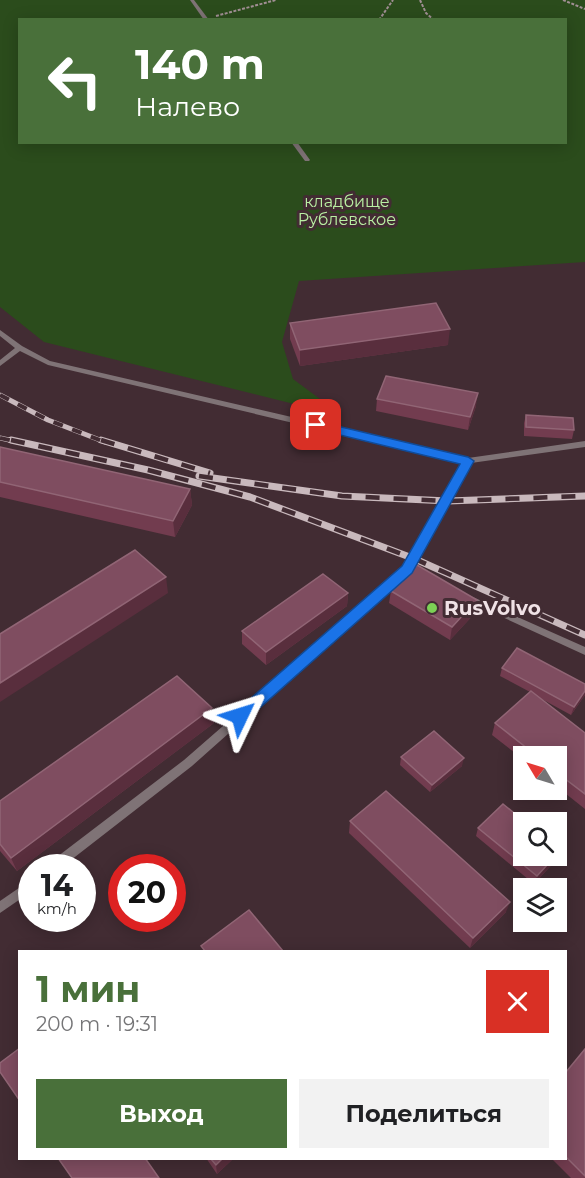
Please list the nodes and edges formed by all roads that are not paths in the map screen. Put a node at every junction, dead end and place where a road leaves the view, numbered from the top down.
1 (192, 0) edge
2 (206, 18) edge
3 (295, 144) edge
4 (307, 160) dead end
5 (0, 332) edge
6 (20, 348) junction
7 (0, 364) edge
8 (585, 444) edge
9 (468, 461) junction
10 (456, 592) edge
11 (585, 651) edge
12 (70, 854) edge
13 (18, 894) edge
14 (0, 908) edge

1 - 2 lane
3 - 4 lane
5 - 6 lane
6 - 7 lane
6 - 9 lane
8 - 9 lane
9 - 12 lane
10 - 11 lane
13 - 14 lane

